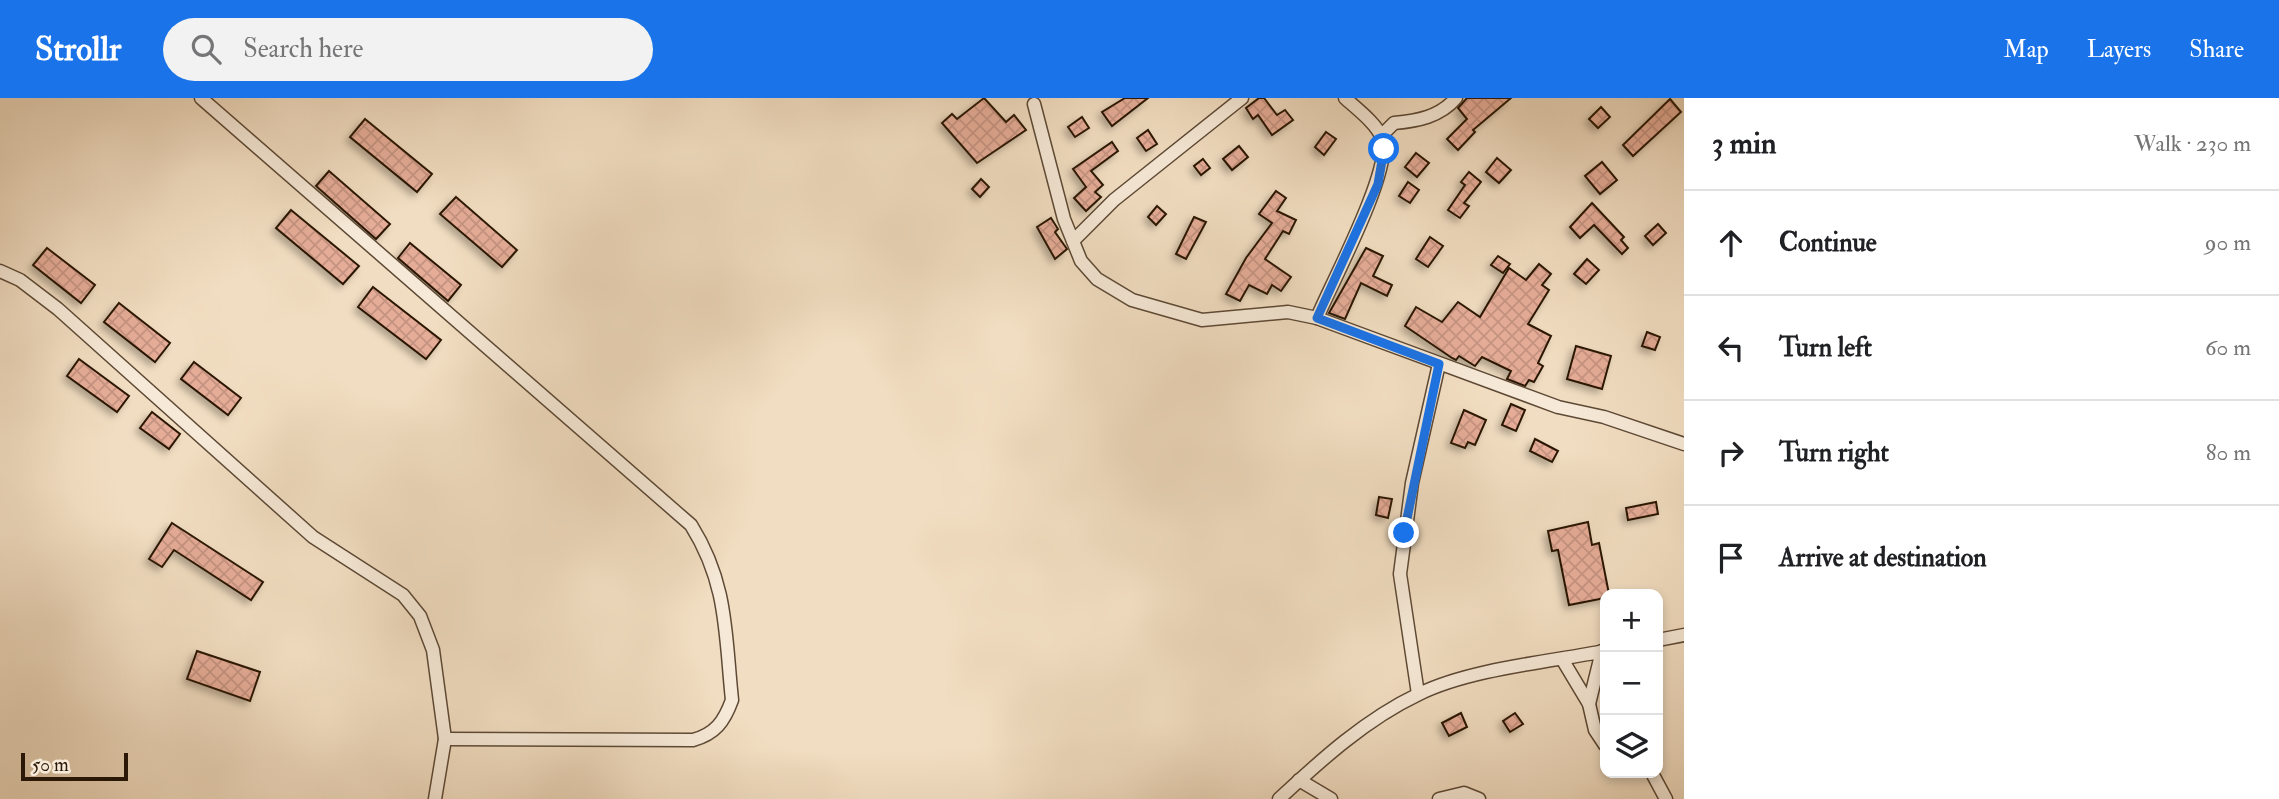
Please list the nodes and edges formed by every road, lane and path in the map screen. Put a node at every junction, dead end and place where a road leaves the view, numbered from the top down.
1 (201, 98) edge
2 (1242, 98) edge
3 (1345, 98) edge
4 (1456, 98) edge
5 (1034, 104) dead end
6 (1381, 136) junction
7 (1073, 240) junction
8 (0, 271) edge
9 (1317, 318) junction
10 (1439, 364) junction
11 (1684, 444) edge
12 (1684, 635) edge
13 (1663, 639) edge
14 (1600, 652) edge
15 (1604, 652) edge
16 (1562, 659) junction
17 (1418, 694) junction
18 (1589, 704) junction
19 (1600, 738) edge
20 (445, 739) junction
21 (1655, 778) edge
22 (1300, 780) junction
23 (435, 799) edge
24 (1279, 799) edge
25 (1331, 799) edge
26 (1438, 799) edge
27 (1479, 799) edge
28 (1666, 799) edge

1 - 20 street
2 - 7 street
3 - 6 street
4 - 6 street
5 - 7 street
6 - 9 street
7 - 9 street
8 - 20 street
9 - 10 street
10 - 11 street
10 - 17 street
12 - 13 street
14 - 16 street
15 - 18 street
16 - 17 street
16 - 18 street
17 - 22 street
18 - 19 street
20 - 23 street
21 - 28 street
22 - 24 street
22 - 25 street
26 - 27 street

